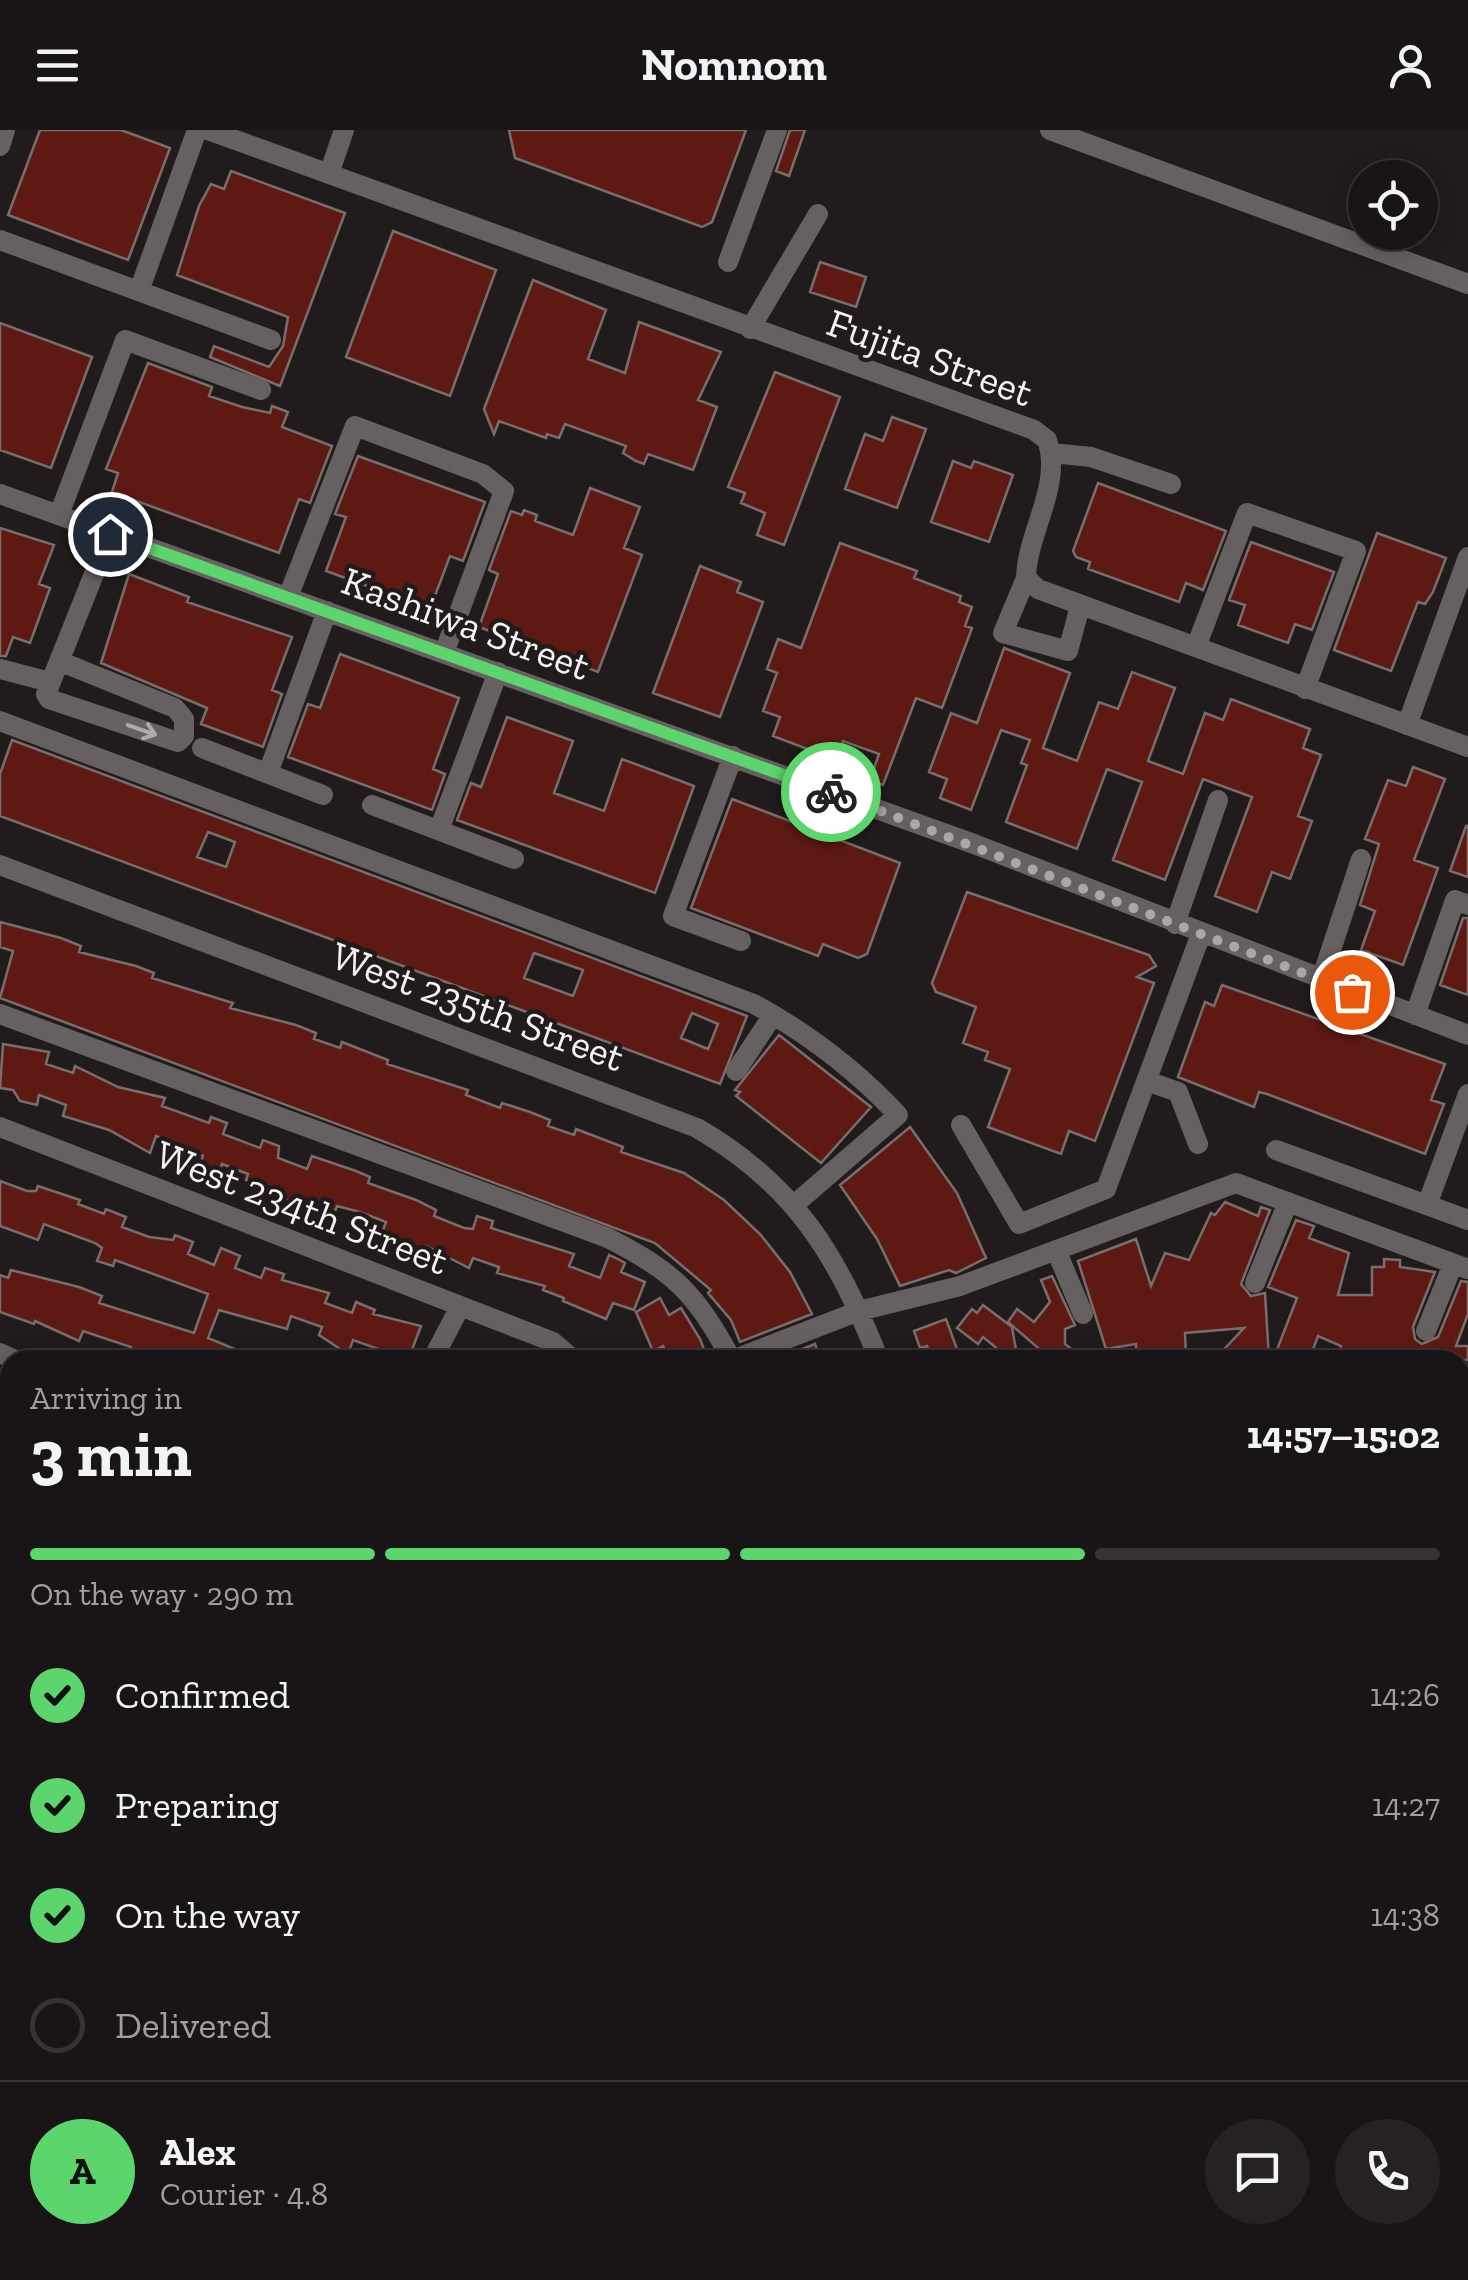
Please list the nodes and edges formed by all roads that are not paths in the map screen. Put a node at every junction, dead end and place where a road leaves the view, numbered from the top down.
1 (6, 130) edge
2 (197, 130) edge
3 (208, 130) edge
4 (344, 130) edge
5 (777, 130) edge
6 (1050, 130) edge
7 (0, 146) edge
8 (328, 174) junction
9 (818, 214) dead end
10 (0, 240) edge
11 (728, 262) dead end
12 (1468, 284) edge
13 (139, 291) junction
14 (750, 329) junction
15 (271, 340) dead end
16 (261, 390) dead end
17 (1052, 454) junction
18 (1172, 484) dead end
19 (0, 494) edge
20 (59, 516) junction
21 (110, 534) junction
22 (1468, 557) edge
23 (1026, 578) junction
24 (288, 597) junction
25 (1080, 606) junction
26 (328, 611) junction
27 (1196, 647) junction
28 (444, 653) junction
29 (59, 660) junction
30 (0, 669) edge
31 (498, 672) junction
32 (1305, 689) junction
33 (50, 690) junction
34 (0, 721) edge
35 (1407, 725) junction
36 (1468, 747) edge
37 (202, 748) dead end
38 (733, 756) junction
39 (268, 773) junction
40 (322, 795) dead end
41 (1218, 800) dead end
42 (372, 805) dead end
43 (439, 830) junction
44 (1361, 859) dead end
45 (514, 860) dead end
46 (0, 865) edge
47 (1468, 905) edge
48 (1175, 924) junction
49 (1201, 934) junction
50 (741, 941) dead end
51 (1321, 980) junction
52 (0, 1014) edge
53 (774, 1015) junction
54 (1415, 1015) junction
55 (1468, 1036) edge
56 (736, 1071) dead end
57 (1147, 1081) junction
58 (1468, 1094) edge
59 (961, 1125) dead end
60 (0, 1127) edge
61 (1198, 1144) dead end
62 (1276, 1150) dead end
63 (1288, 1202) junction
64 (795, 1204) junction
65 (1427, 1205) junction
66 (1468, 1220) edge
67 (1056, 1250) junction
68 (1461, 1267) edge
69 (1255, 1282) dead end
70 (460, 1306) junction
71 (859, 1311) junction
72 (1083, 1314) dead end
73 (1426, 1331) dead end
74 (437, 1350) edge
75 (562, 1350) edge
76 (726, 1350) edge
77 (758, 1350) edge
78 (875, 1350) edge

1 - 7 street
2 - 13 street
3 - 8 street, Fujita Street
4 - 8 street
5 - 11 street
6 - 12 street
8 - 14 street, Fujita Street
9 - 14 street
10 - 13 street
13 - 15 street
14 - 17 street, Fujita Street
16 - 20 street
17 - 18 street
17 - 23 street, Fujita Street
19 - 20 street, Kashiwa Street
20 - 21 street, Kashiwa Street
21 - 24 street, Kashiwa Street
21 - 29 street
22 - 35 street
23 - 25 street
23 - 25 street, Fujita Street
24 - 26 street, Kashiwa Street
24 - 28 street
25 - 27 street
26 - 28 street, Kashiwa Street
26 - 39 street
27 - 32 street
27 - 32 street
28 - 31 street, Kashiwa Street
29 - 33 street
33 -> 29 street
30 - 33 street
31 - 38 street, Kashiwa Street
31 - 43 street
32 - 35 street
34 - 53 street
35 - 36 street
37 - 39 street
38 - 48 street, Kashiwa Street
38 - 50 street
39 - 40 street
41 - 48 street
42 - 43 street
43 - 45 street
44 - 51 street
46 - 64 street, West 235th Street
47 - 54 street
48 - 49 street, Kashiwa Street
49 - 51 street, Kashiwa Street
49 - 57 street
51 - 54 street, Kashiwa Street
52 - 76 street
53 - 56 street
53 - 64 street
54 - 55 street, Kashiwa Street
57 - 59 street
57 - 61 street
58 - 65 street
60 - 70 street, West 234th Street
62 - 65 street
63 - 67 street
63 - 68 street
63 - 69 street
64 - 71 street, West 235th Street
65 - 66 street
67 - 71 street
67 - 72 street
68 - 73 street
70 - 74 street
70 - 75 street, West 234th Street
71 - 77 street
71 - 78 street, West 235th Street

